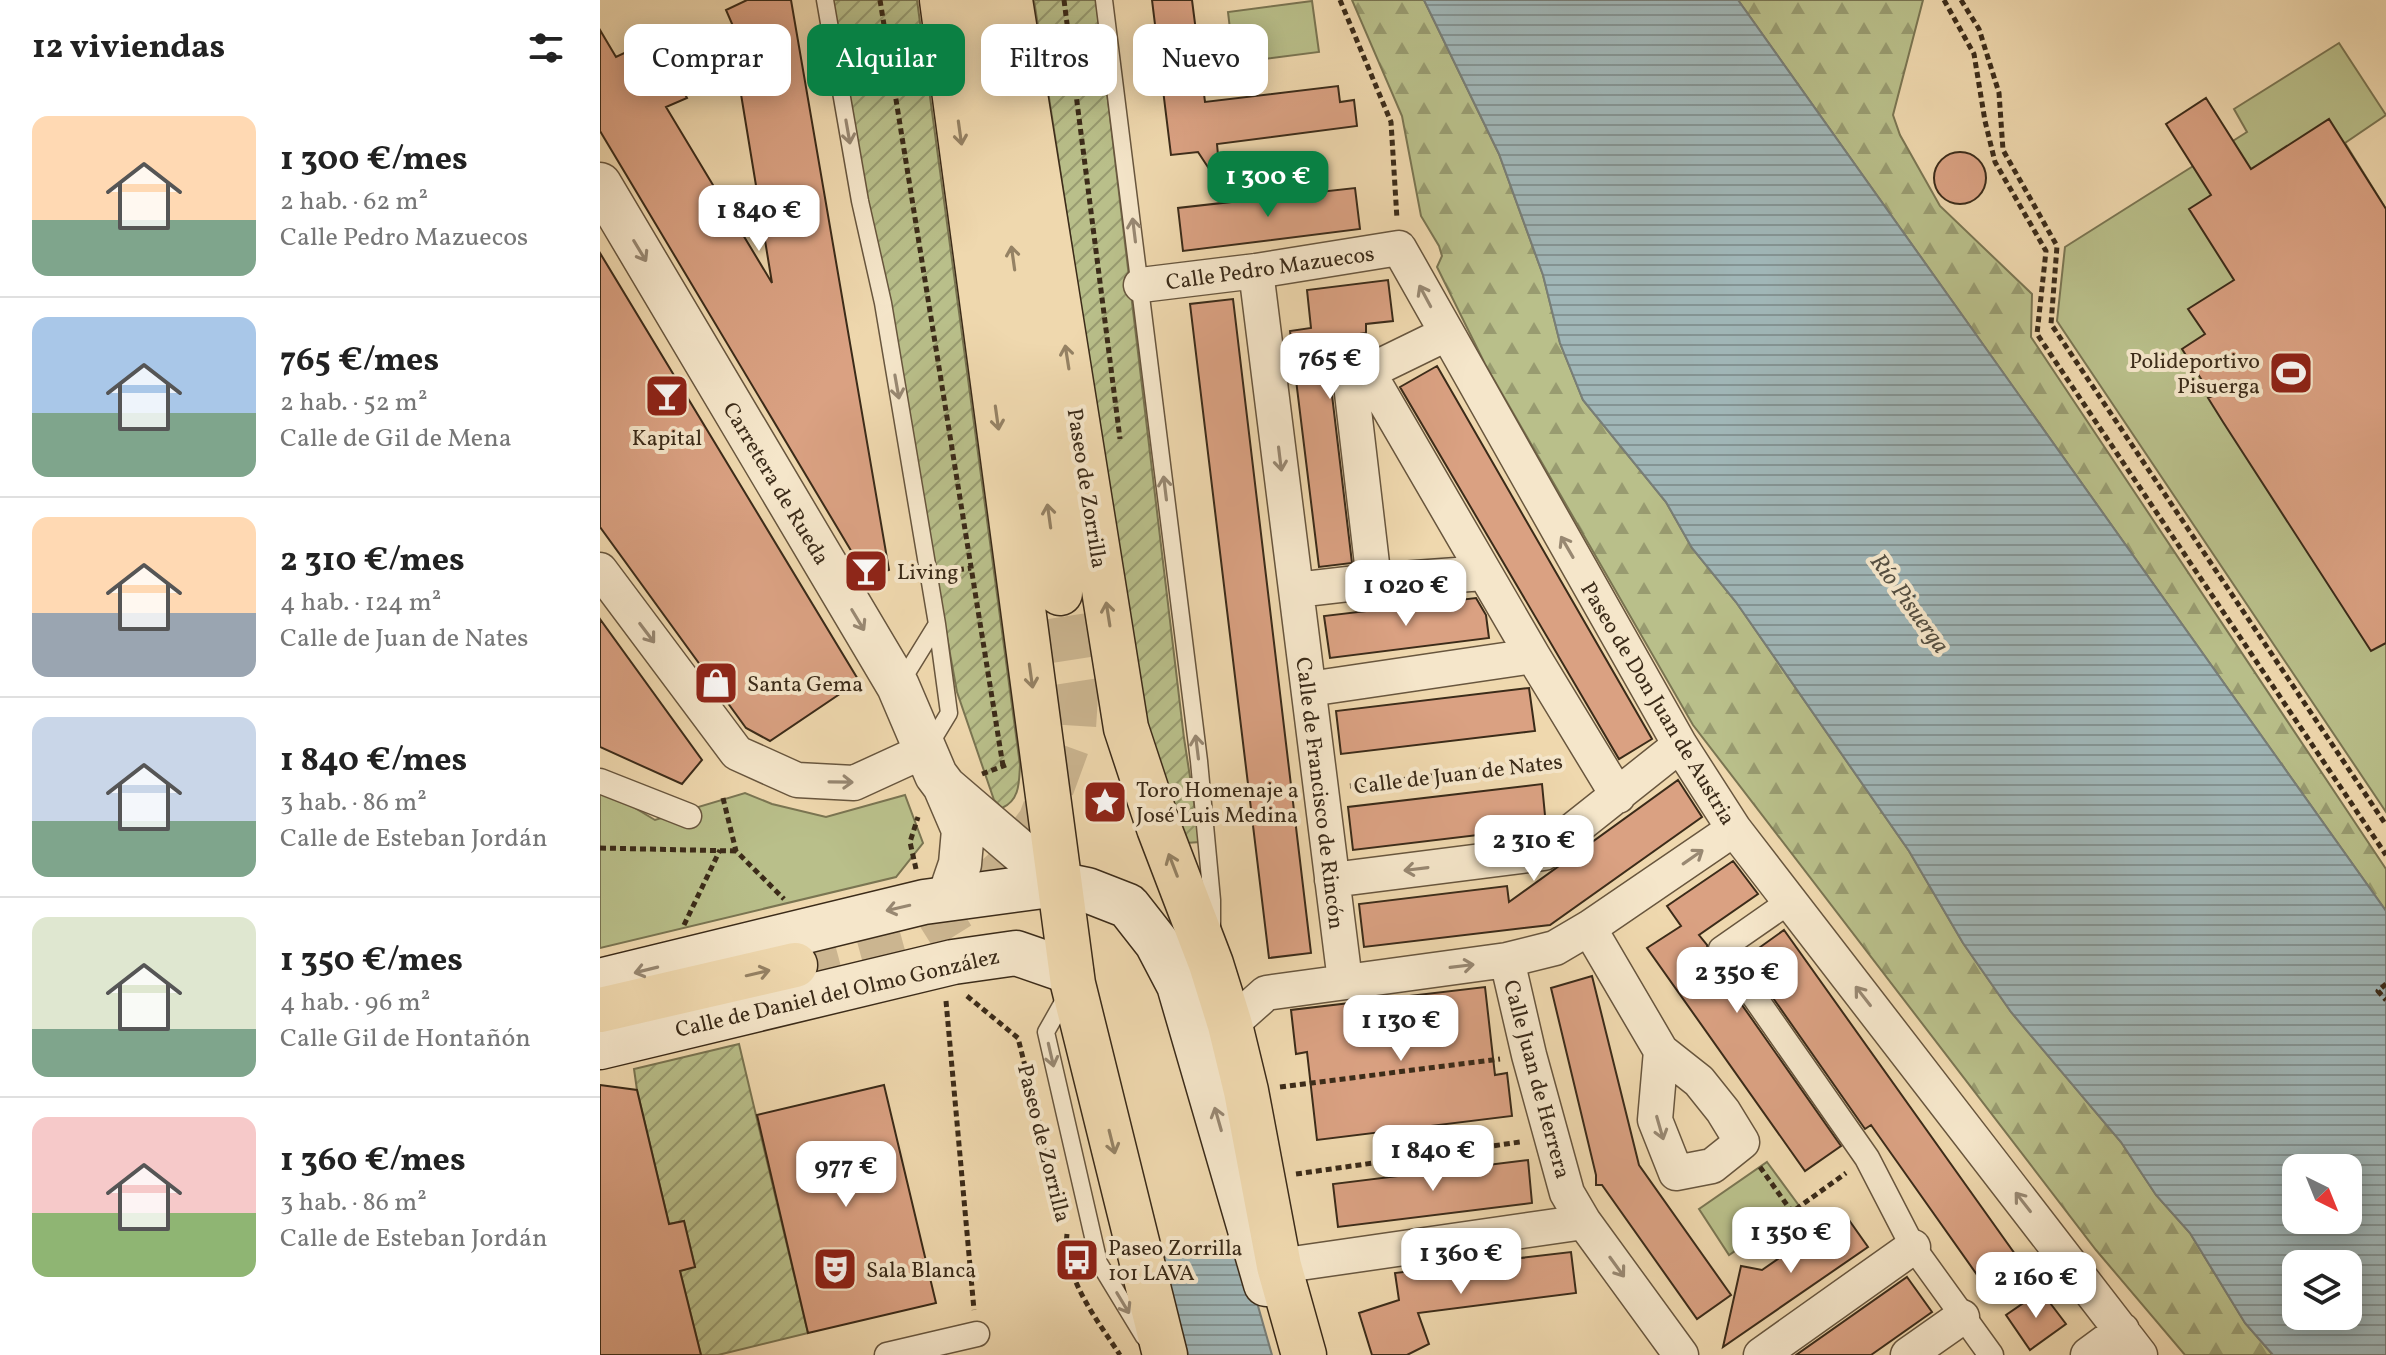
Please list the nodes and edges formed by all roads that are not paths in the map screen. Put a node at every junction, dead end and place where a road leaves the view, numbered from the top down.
1 (825, 0) edge
2 (942, 0) edge
3 (977, 0) edge
4 (1010, 0) edge
5 (1104, 0) edge
6 (600, 184) edge
7 (1399, 248) joint
8 (1256, 271) junction
9 (1141, 285) junction
10 (1446, 334) junction
11 (1368, 372) junction
12 (600, 570) edge
13 (1484, 573) junction
14 (1374, 581) junction
15 (1296, 590) junction
16 (1060, 593) tunnel mouth
17 (937, 624) junction
18 (1533, 656) junction
19 (898, 686) junction
20 (1309, 689) junction
21 (1680, 745) junction
22 (926, 750) junction
23 (600, 781) edge
24 (945, 787) junction
25 (1618, 796) junction
26 (689, 816) dead end
27 (1734, 829) junction
28 (1332, 880) junction
29 (1058, 884) junction
30 (934, 890) junction
31 (1790, 901) junction
32 (1589, 928) junction
33 (803, 947) junction
34 (1507, 960) junction
35 (1211, 964) junction
36 (1072, 978) junction
37 (600, 981) edge
38 (1345, 981) junction
39 (600, 1010) edge
40 (1230, 1025) junction
41 (600, 1047) edge
42 (1661, 1051) junction
43 (1584, 1222) junction
44 (1913, 1247) junction
45 (1279, 1266) junction
46 (1962, 1317) junction
47 (977, 1334) road end
48 (2131, 1343) edge
49 (887, 1355) edge
50 (1154, 1355) edge
51 (1165, 1355) edge
52 (1286, 1355) edge
53 (1304, 1355) edge
54 (1681, 1355) edge
55 (1761, 1355) edge
56 (1908, 1355) edge
57 (1991, 1355) edge
58 (2088, 1355) edge

1 -> 17 lane
2 -> 29 main road
16 -> 3 main road
35 -> 4 main road, Paseo de Zorrilla
9 -> 5 lane, Paseo de Zorrilla
6 -> 19 street, Carretera de Rueda
7 - 8 street, Calle Pedro Mazuecos
10 -> 7 street, Paseo de Don Juan de Austria
8 - 9 street, Calle Pedro Mazuecos
8 -> 15 street, Calle de Francisco de Rincón
35 -> 9 lane, Paseo de Zorrilla
10 - 11 street
21 -> 10 street, Paseo de Don Juan de Austria
11 - 13 street
11 - 14 street
12 -> 22 street
13 - 14 street
13 - 18 street
14 - 15 street
15 - 20 street, Calle de Francisco de Rincón
17 - 19 lane
17 - 22 lane
18 - 20 street
18 - 25 street
19 - 22 street, Carretera de Rueda
20 - 28 street, Calle de Francisco de Rincón
21 - 25 street
21 - 27 street, Paseo de Don Juan de Austria
22 - 24 street, Carretera de Rueda
23 - 26 street
24 - 29 street, Carretera de Rueda
24 - 30 street, Carretera de Rueda
25 -> 28 street
27 - 31 street, Paseo de Don Juan de Austria
32 -> 27 street
28 - 38 street, Calle de Francisco de Rincón
29 - 30 main road
29 - 36 main road
52 -> 29 main road
30 -> 33 main road
31 - 44 street
48 -> 31 street, Paseo de Don Juan de Austria
32 - 34 street
32 - 42 street
33 -> 37 main road
39 -> 33 main road
38 -> 34 street
34 - 43 street, Calle Juan de Herrera
35 - 40 main road, Paseo de Zorrilla
36 - 41 main road, Calle de Daniel del Olmo González
36 -> 50 lane, Paseo de Zorrilla
36 -> 51 main road
38 - 40 street
40 - 45 main road, Paseo de Zorrilla
42 -> 42 street
43 - 45 street
43 -> 54 street, Calle Juan de Herrera
44 - 46 street
44 - 55 street
45 - 53 main road, Paseo de Zorrilla
46 - 56 street
46 - 57 street
47 - 49 street
48 - 58 street

